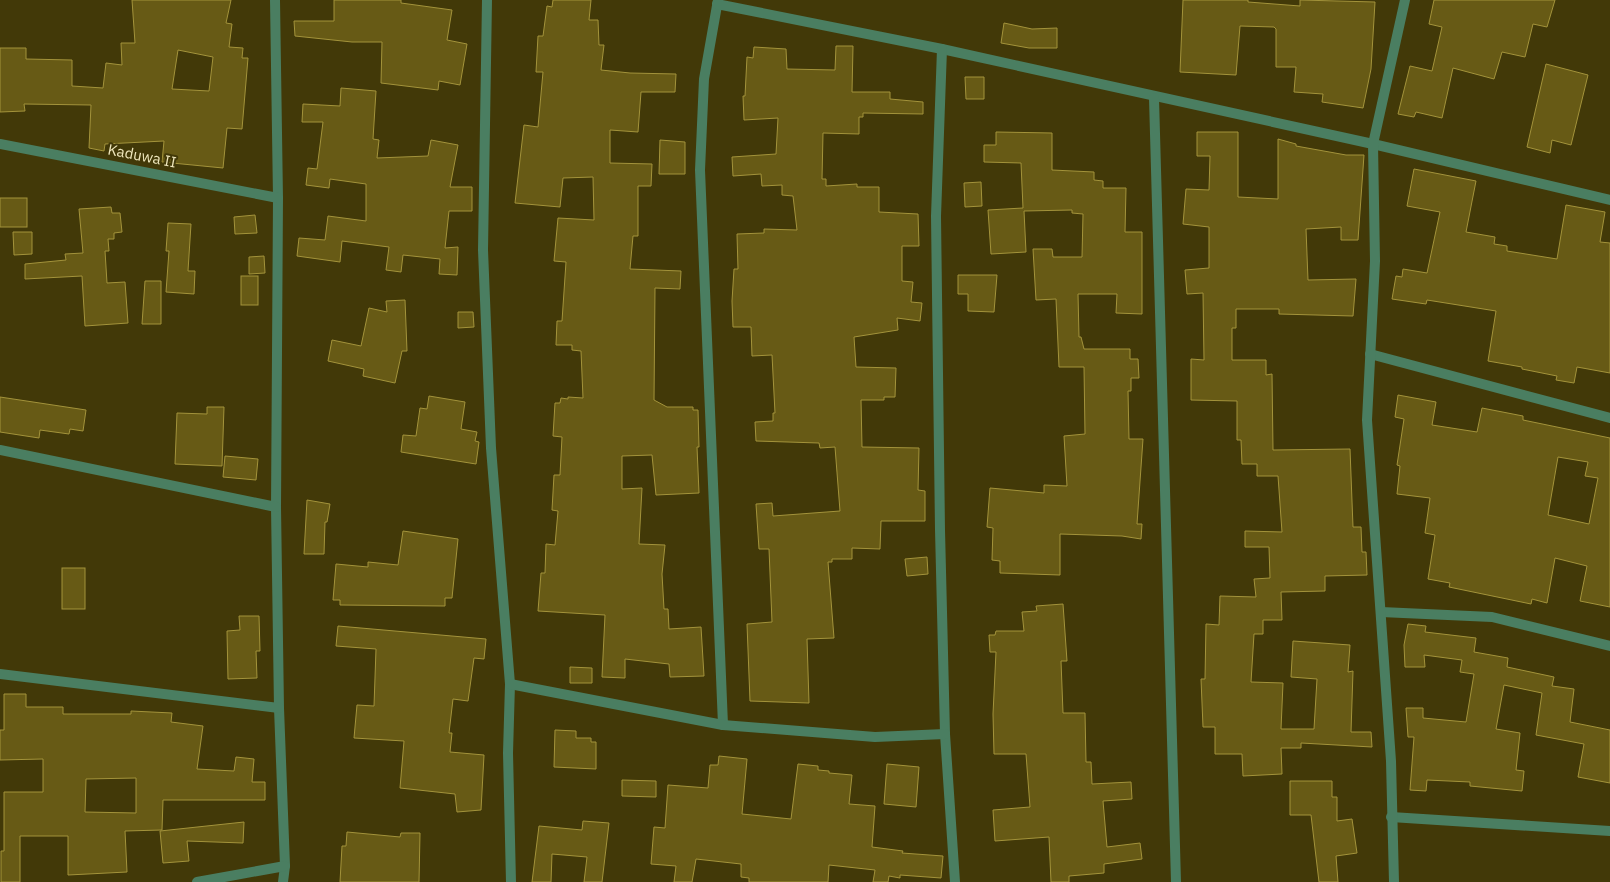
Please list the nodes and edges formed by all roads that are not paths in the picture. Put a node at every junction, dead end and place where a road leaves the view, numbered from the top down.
1 (275, 0) edge
2 (487, 0) edge
3 (1405, 0) edge
4 (717, 2) edge
5 (942, 49) junction
6 (1154, 98) junction
7 (0, 144) edge
8 (1373, 144) junction
9 (278, 198) junction
10 (1610, 200) edge
11 (1370, 354) junction
12 (1610, 418) edge
13 (0, 450) edge
14 (276, 507) junction
15 (1380, 612) junction
16 (1610, 646) edge
17 (0, 674) edge
18 (510, 684) junction
19 (279, 708) junction
20 (723, 725) junction
21 (945, 734) junction
22 (1392, 817) junction
23 (1610, 831) edge
24 (286, 866) junction
25 (197, 882) edge
26 (283, 882) edge
27 (511, 882) edge
28 (955, 882) edge
29 (1176, 882) edge
30 (1394, 882) edge

1 - 9 street
2 - 18 street
3 - 8 street
4 - 5 street
4 - 20 street
5 - 6 street
5 - 21 street
6 - 8 street
6 - 29 street
7 - 9 street, Kaduwa II
8 - 10 street
8 - 11 street
9 - 14 street
11 - 12 street
11 - 15 street
13 - 14 street
14 - 19 street
15 - 16 street
15 - 22 street
17 - 19 street
18 - 20 street
18 - 27 street
19 - 24 street
20 - 21 street
21 - 28 street
22 - 23 street
22 - 30 street
24 - 25 street
24 - 26 street

